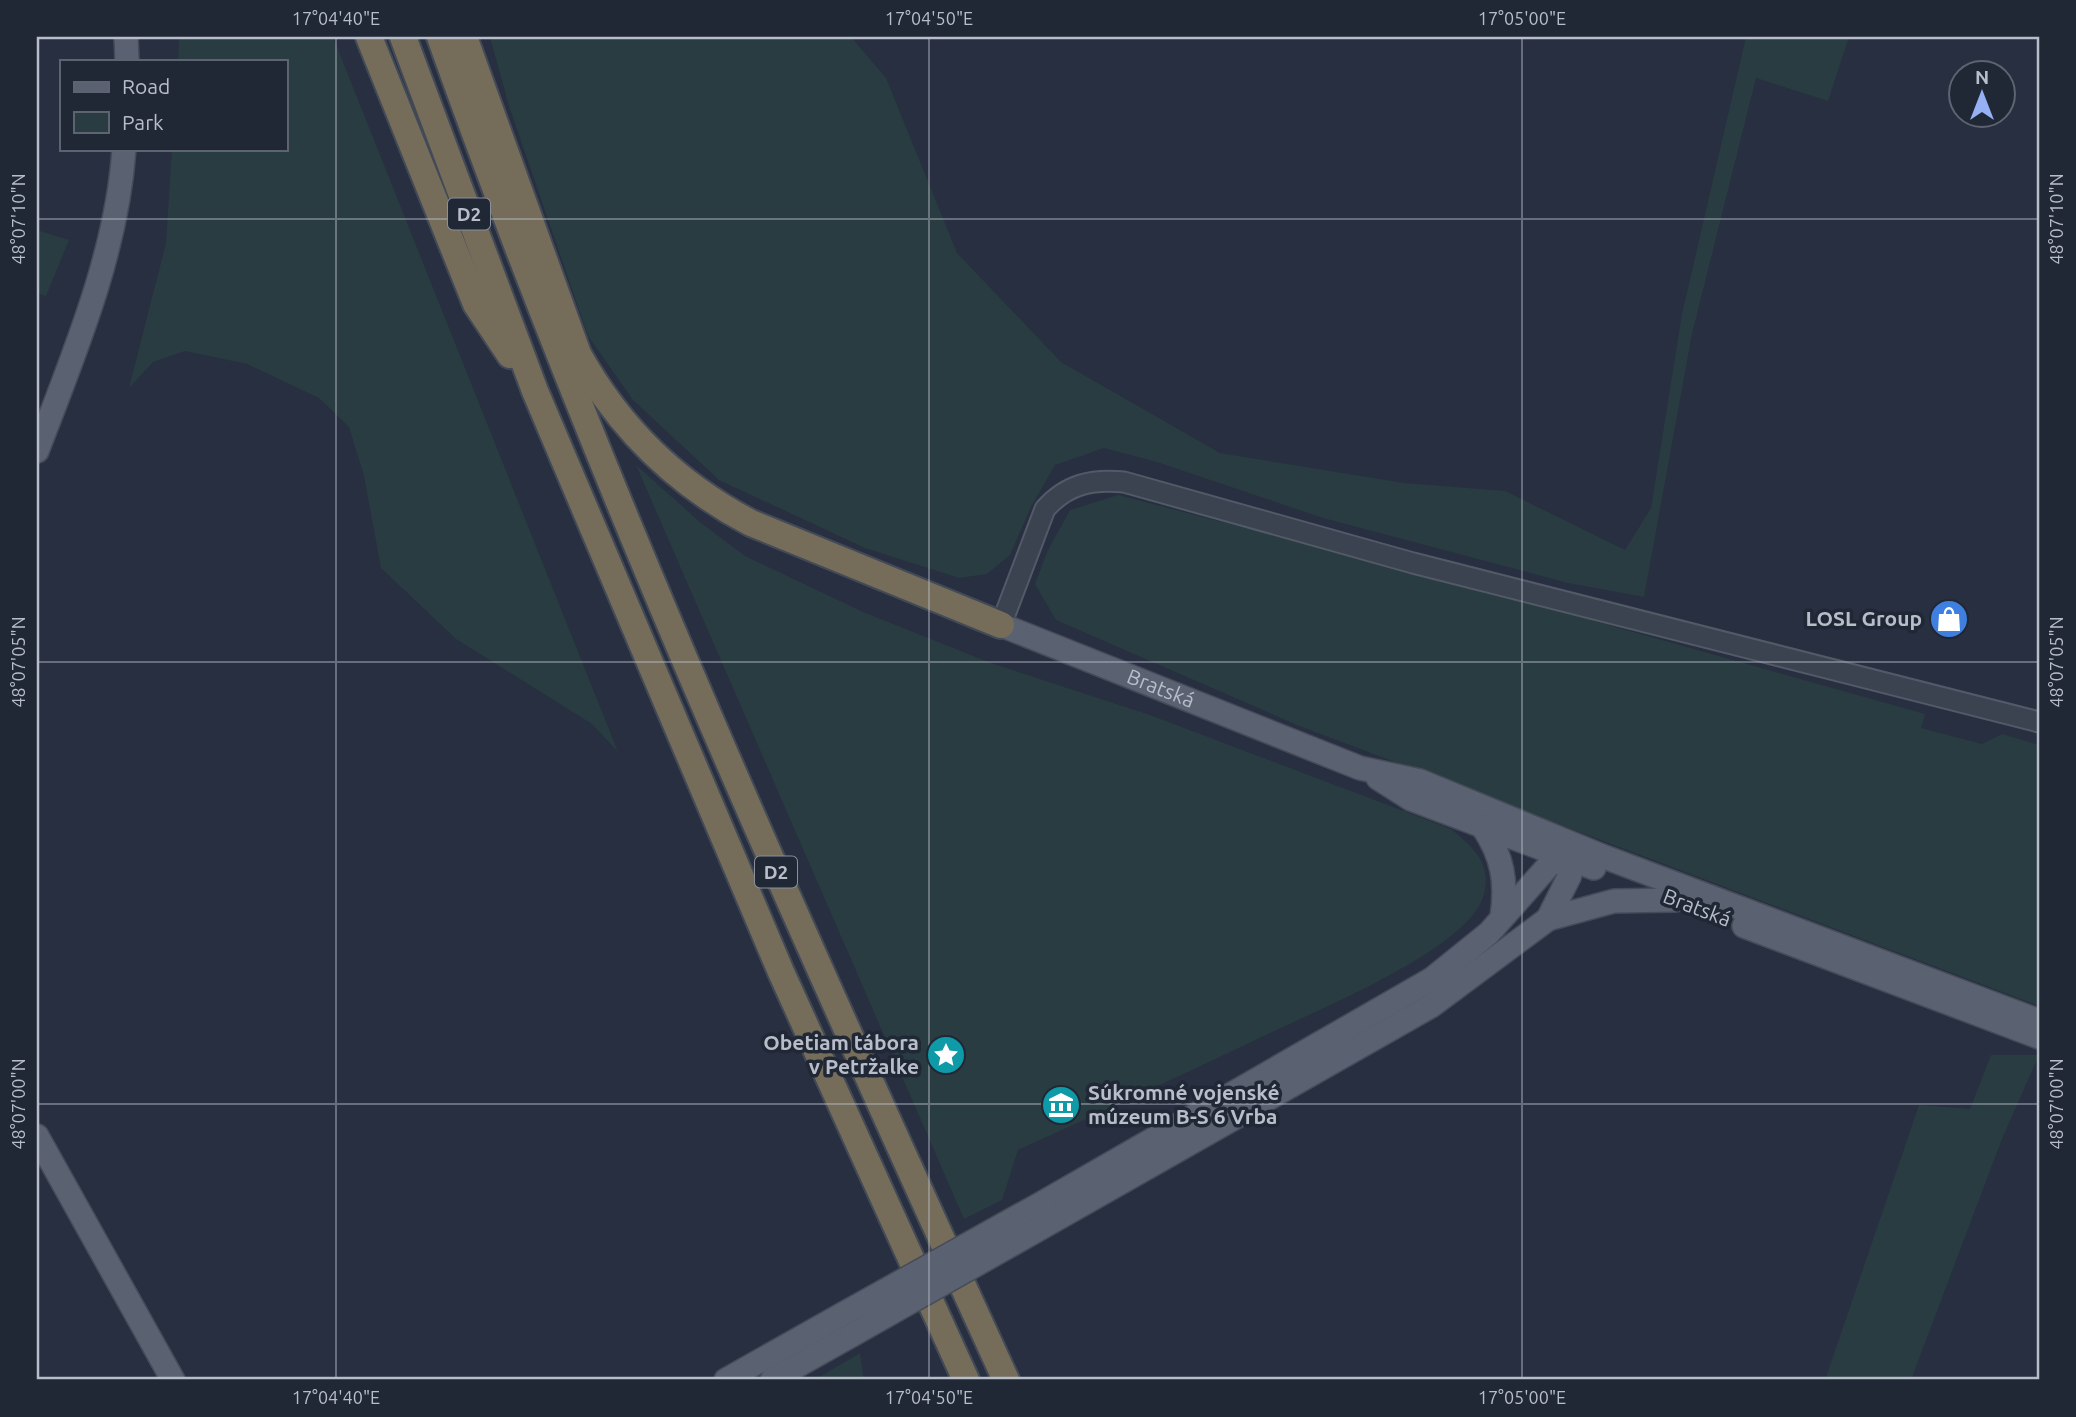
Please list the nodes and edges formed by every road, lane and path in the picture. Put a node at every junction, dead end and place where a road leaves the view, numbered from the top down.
1 (125, 37) edge
2 (369, 37) edge
3 (403, 37) edge
4 (440, 37) edge
5 (464, 37) edge
6 (127, 60) edge
7 (124, 150) edge
8 (535, 391) junction
9 (37, 451) edge
10 (1002, 625) junction
11 (2039, 722) edge
12 (1360, 768) junction
13 (1483, 827) junction
14 (1546, 831) junction
15 (1602, 856) junction
16 (1567, 858) junction
17 (1675, 900) junction
18 (1502, 917) junction
19 (1548, 919) junction
20 (2039, 1021) edge
21 (2039, 1037) edge
22 (37, 1136) edge
23 (1048, 1211) junction
24 (847, 1325) junction
25 (173, 1380) edge
26 (726, 1380) edge
27 (772, 1380) edge
28 (966, 1380) edge
29 (1006, 1380) edge

1 - 6 main road
2 - 8 highway
3 - 8 highway, D2
4 - 29 highway, D2
5 - 10 highway
7 - 9 main road
8 - 28 highway, D2
10 - 11 street
10 - 12 main road, Bratská
12 - 13 main road, Bratská
12 - 14 main road, Bratská
13 - 16 main road, Bratská
13 - 18 main road
14 - 15 main road, Bratská
14 - 16 main road
15 - 16 main road
15 - 20 main road, Bratská
16 - 17 main road, Bratská
16 - 18 main road
16 - 19 main road
17 - 19 main road
17 - 21 main road, Bratská
18 - 23 main road
19 - 23 main road
22 - 25 main road
23 - 24 main road, bridge
24 - 26 main road
24 - 27 main road

